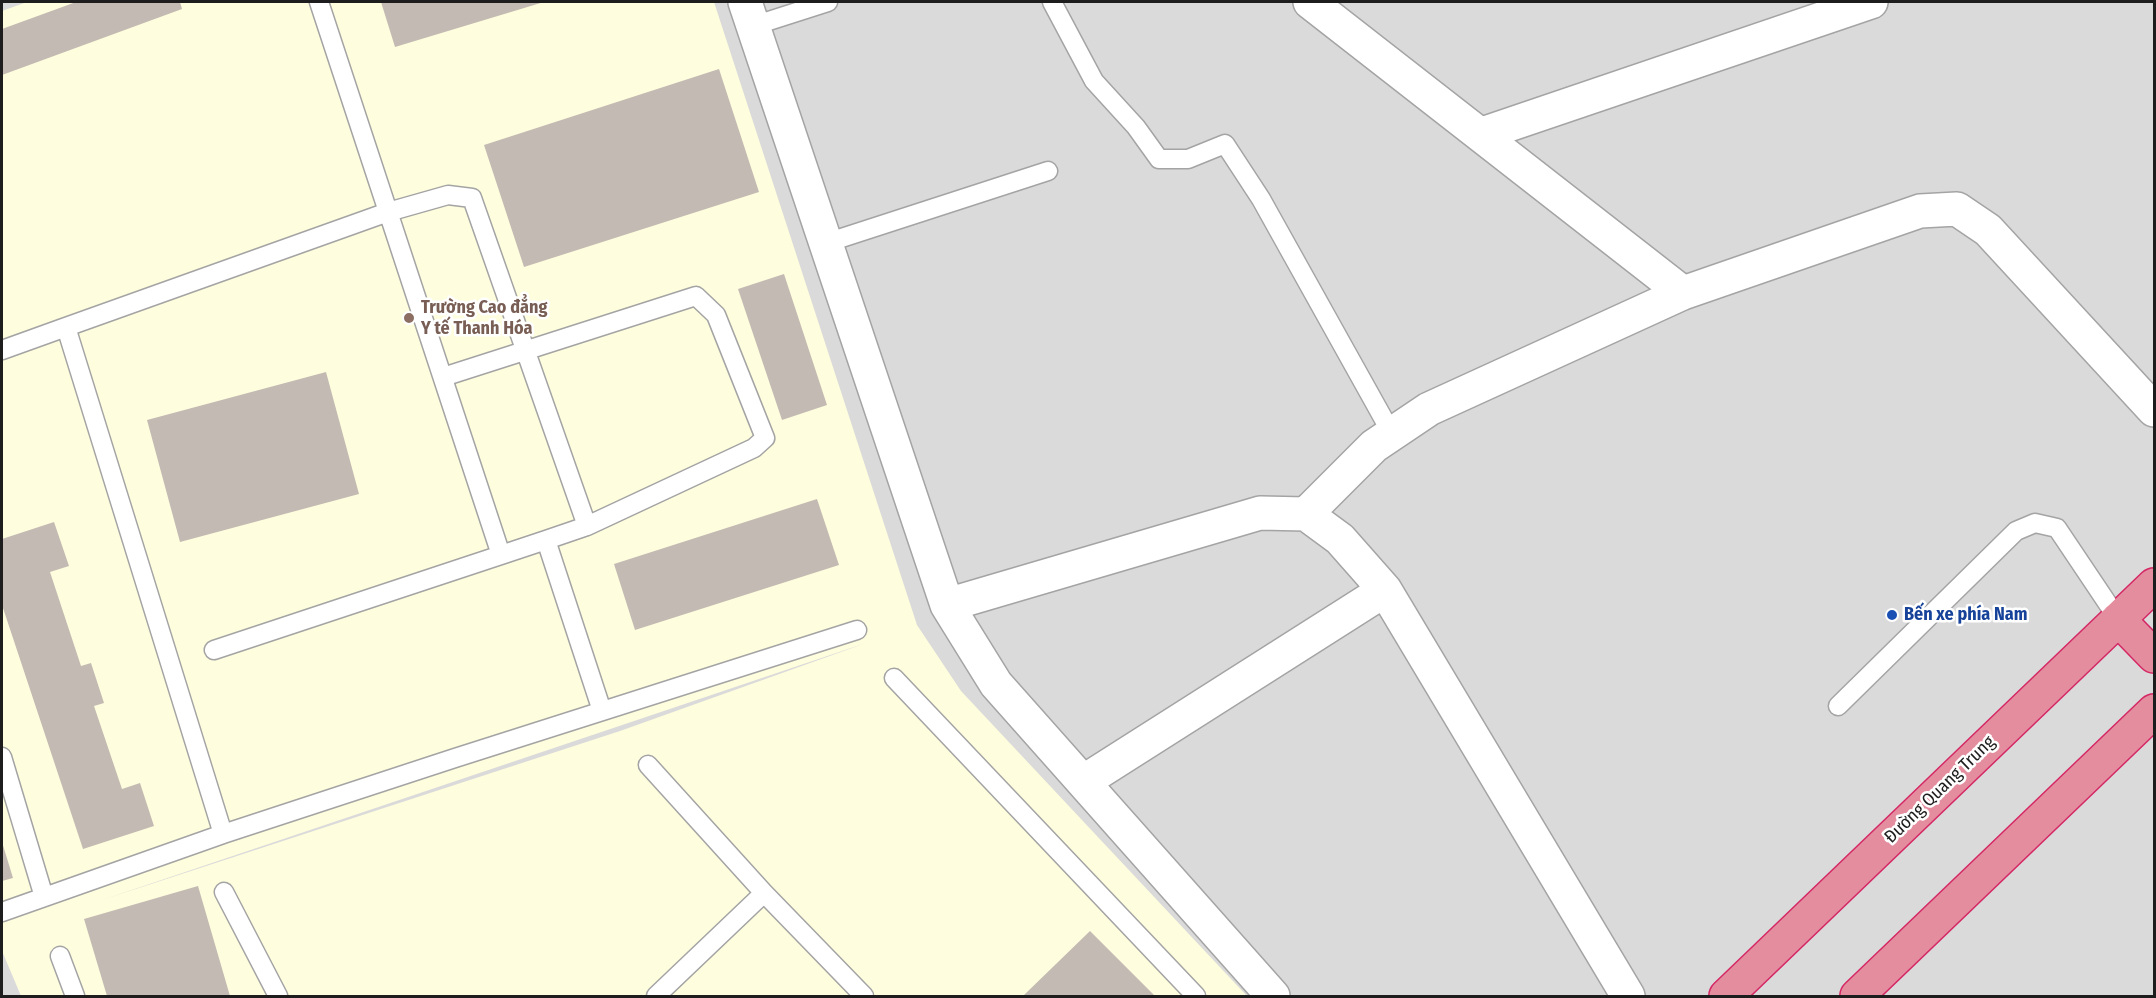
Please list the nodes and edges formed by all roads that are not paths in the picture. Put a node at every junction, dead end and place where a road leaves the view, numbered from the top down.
1 (319, 2) edge
2 (828, 2) edge
3 (1052, 2) edge
4 (1310, 2) edge
5 (1871, 2) edge
6 (749, 14) edge
7 (1482, 134) junction
8 (1048, 171) dead end
9 (388, 212) junction
10 (826, 243) junction
11 (1683, 293) junction
12 (66, 327) junction
13 (2, 350) edge
14 (525, 351) junction
15 (443, 377) junction
16 (2154, 410) edge
17 (1392, 434) junction
18 (1306, 514) junction
19 (587, 526) junction
20 (546, 540) junction
21 (501, 555) junction
22 (2154, 585) edge
23 (1385, 590) junction
24 (947, 605) junction
25 (2118, 619) junction
26 (857, 630) dead end
27 (214, 650) dead end
28 (2154, 656) edge
29 (894, 678) dead end
30 (1838, 706) dead end
31 (602, 711) junction
32 (2154, 711) edge
33 (2, 758) edge
34 (648, 765) dead end
35 (1083, 782) junction
36 (223, 834) junction
37 (224, 892) dead end
38 (764, 893) junction
39 (44, 897) junction
40 (2, 912) edge
41 (60, 956) dead end
42 (75, 996) edge
43 (278, 996) edge
44 (656, 996) edge
45 (864, 996) edge
46 (1196, 996) edge
47 (1273, 996) edge
48 (1628, 996) edge
49 (1726, 996) edge
50 (1857, 996) edge

1 - 9 lane
2 - 6 lane
3 - 17 lane
4 - 7 street
5 - 7 street
6 - 10 street
7 - 11 street
8 - 10 lane
9 - 12 lane
9 - 14 lane
9 - 15 lane
10 - 24 street
11 - 16 street
11 - 17 street
12 - 13 lane
12 - 36 lane
14 - 15 lane
14 - 19 lane
14 - 19 lane
15 - 21 lane
17 - 18 street
18 - 23 street
18 - 24 street
19 - 20 lane
20 - 21 lane
20 - 31 lane
21 - 27 lane
22 - 25 highway, Đường Quang Trung
23 - 35 street
23 - 48 street
24 - 35 street
25 - 28 highway
25 - 30 lane
25 - 49 highway, Đường Quang Trung
26 - 31 lane
29 - 46 lane
31 - 36 lane
32 - 50 highway
33 - 39 lane
34 - 38 lane
35 - 47 street
36 - 39 lane
37 - 43 lane
38 - 44 lane
38 - 45 lane
39 - 40 lane
41 - 42 lane

